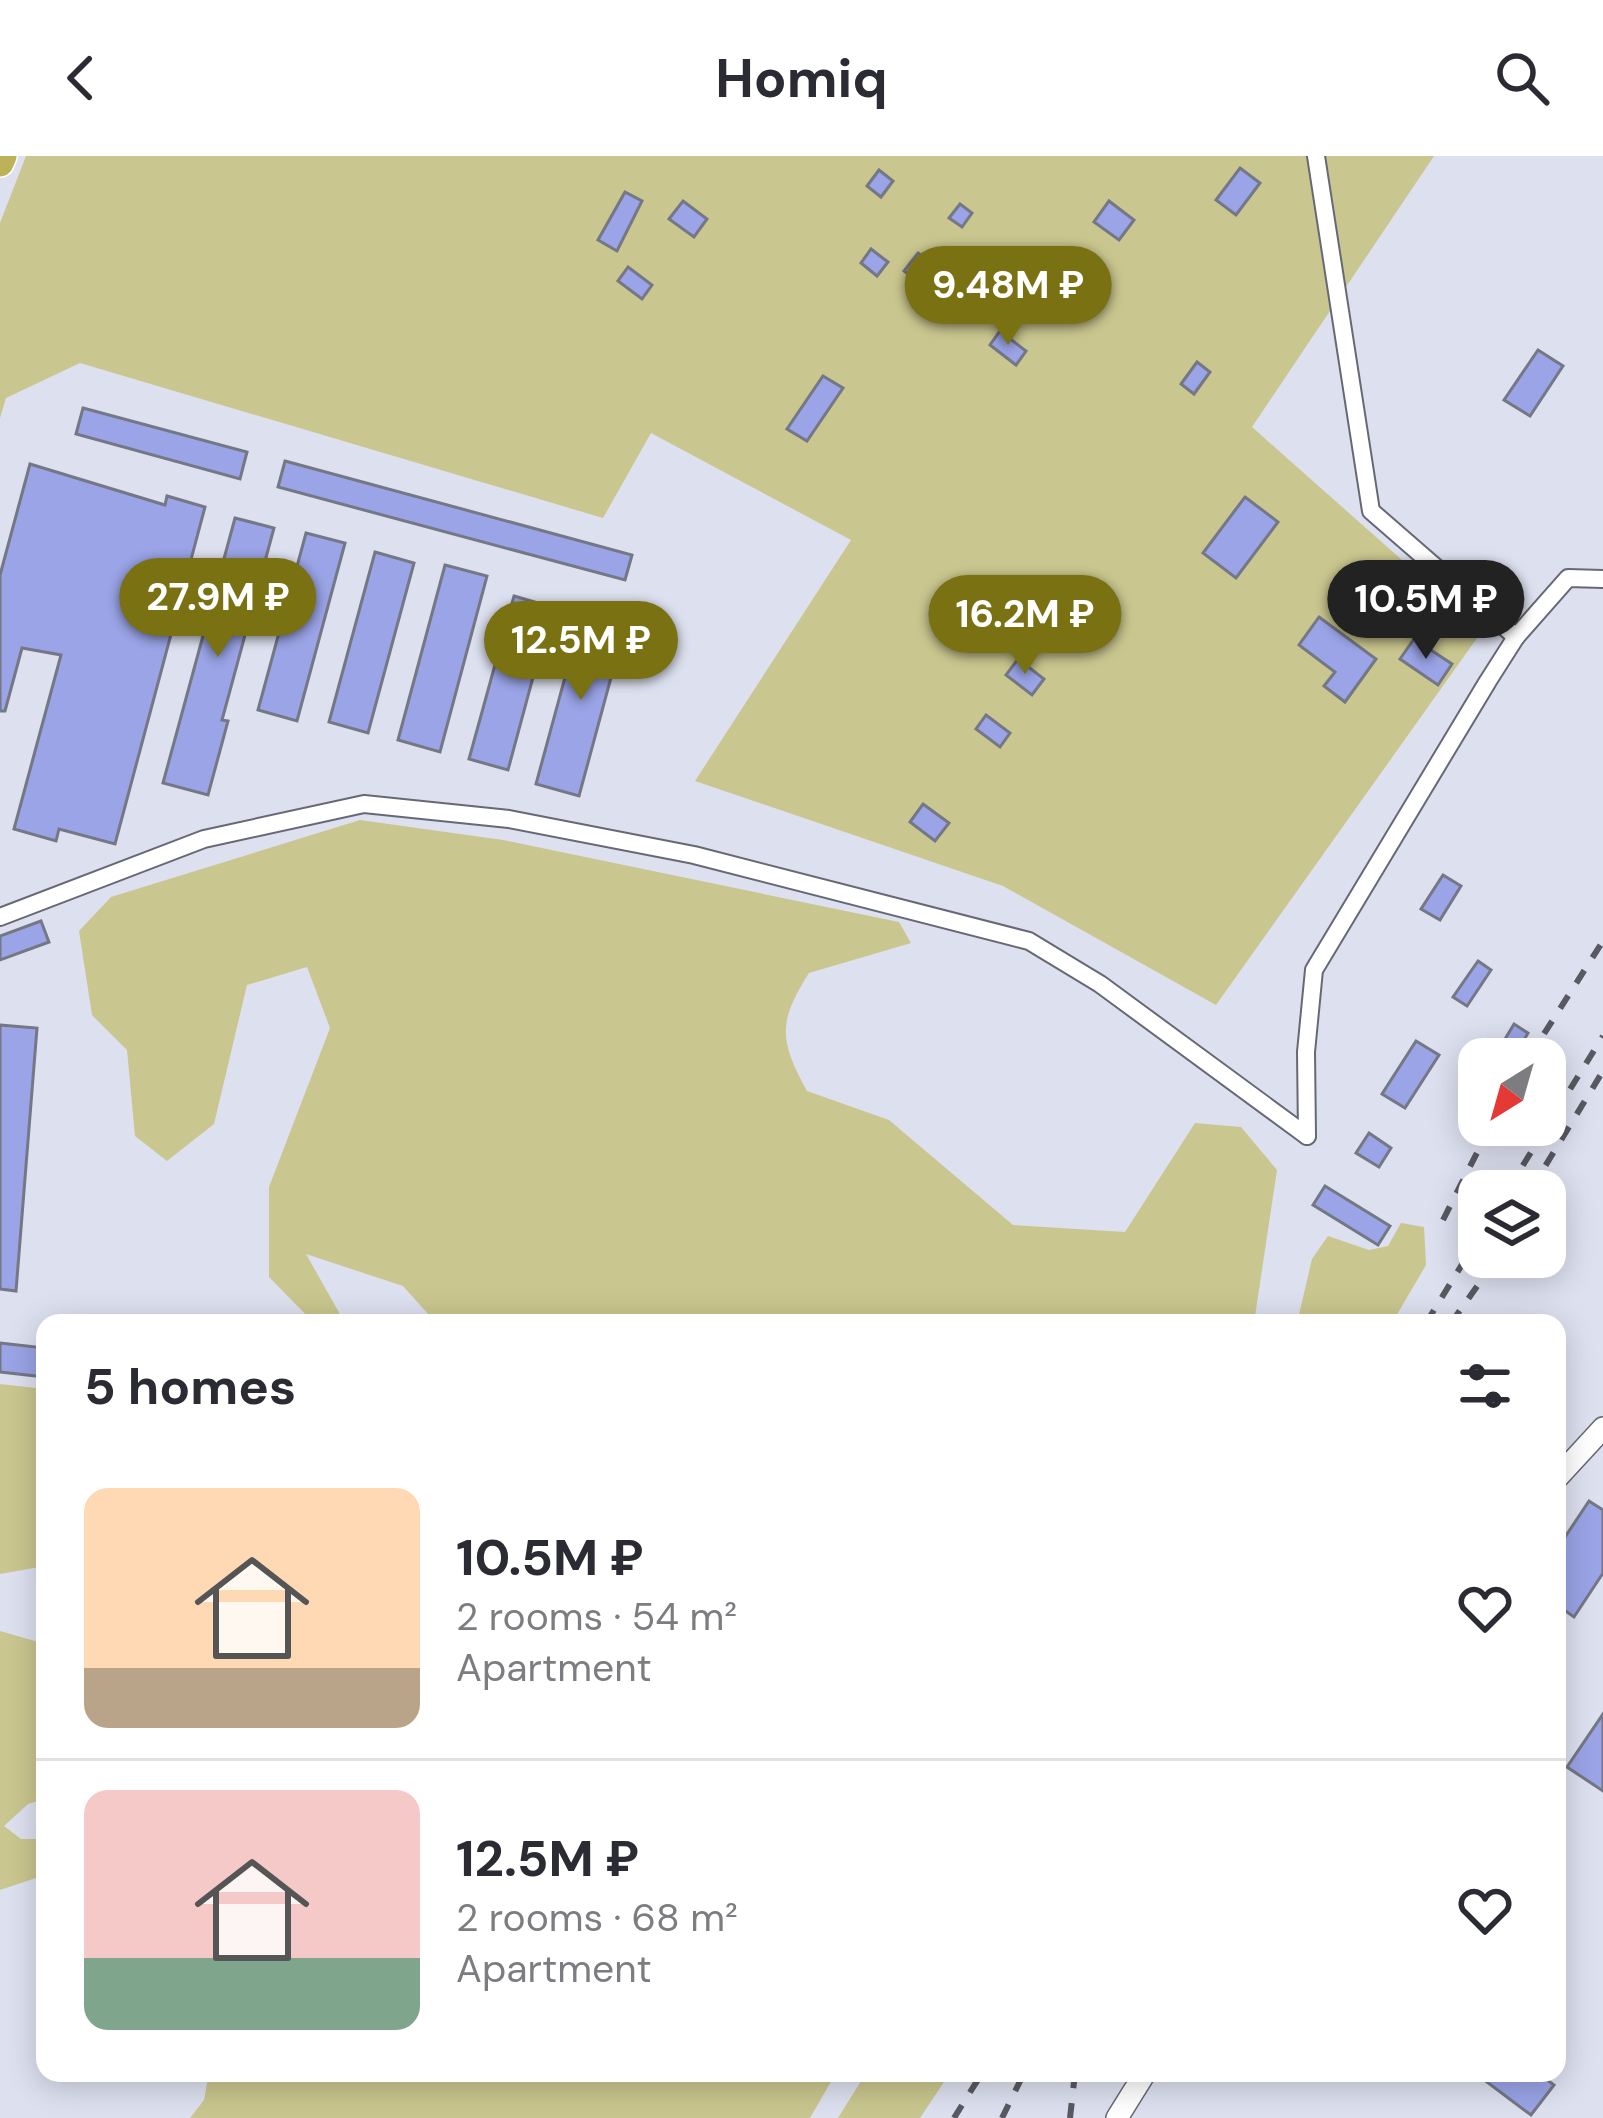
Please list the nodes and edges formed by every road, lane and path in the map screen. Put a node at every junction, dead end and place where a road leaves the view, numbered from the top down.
1 (1316, 156) edge
2 (1603, 579) edge
3 (1516, 637) junction
4 (0, 917) edge
5 (1603, 1428) edge
6 (1566, 1468) edge
7 (1139, 2082) edge
8 (1117, 2118) edge

1 - 3 street
2 - 3 street
3 - 4 street
5 - 6 street
7 - 8 street

